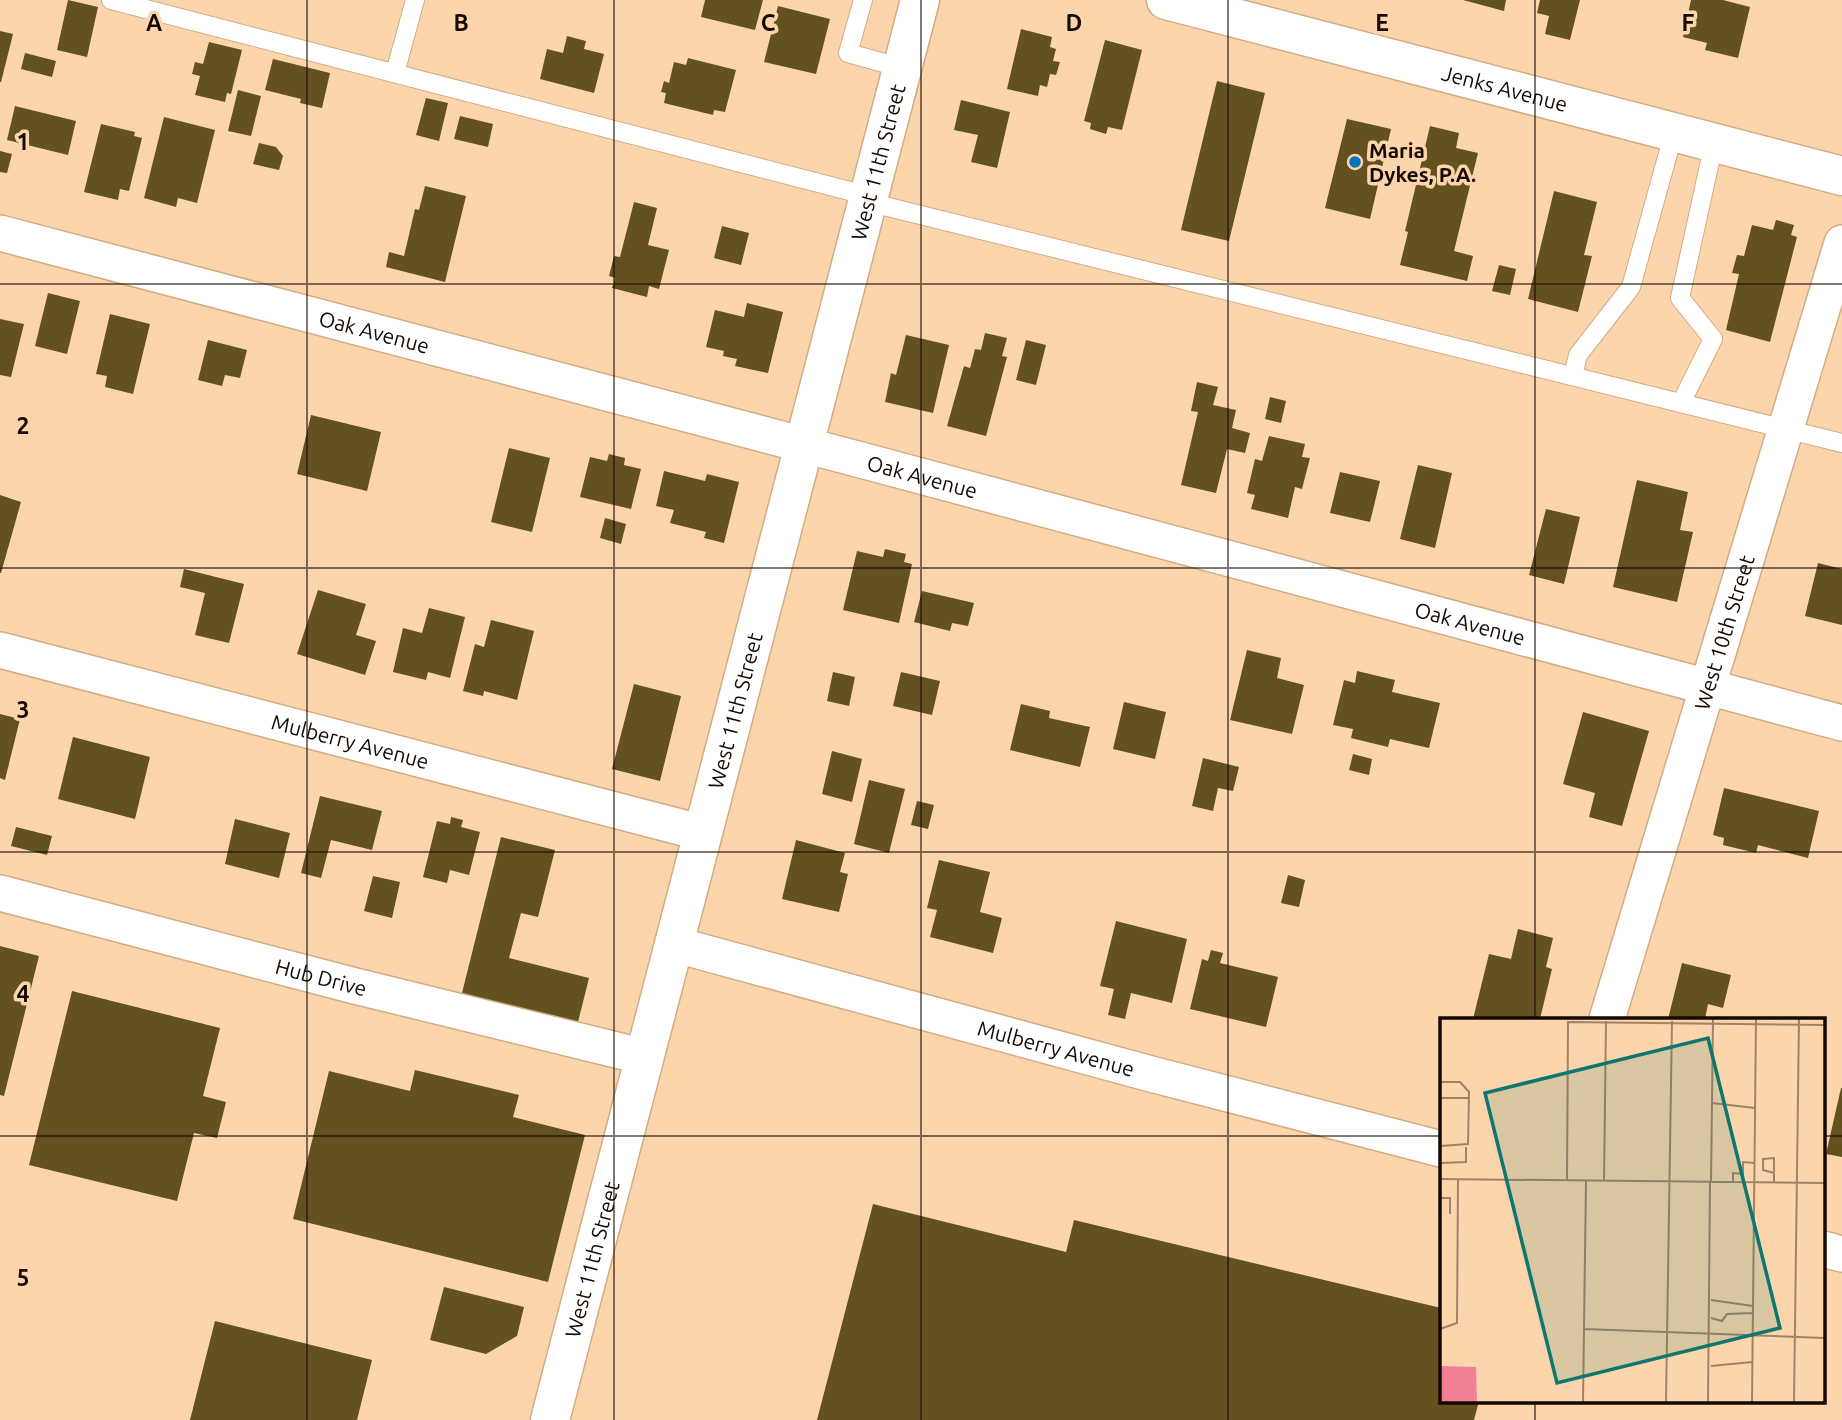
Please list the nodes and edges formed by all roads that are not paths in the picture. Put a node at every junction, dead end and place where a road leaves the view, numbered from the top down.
1 (111, 0) edge
2 (415, 0) edge
3 (863, 0) edge
4 (919, 0) edge
5 (1166, 0) edge
6 (902, 68) junction
7 (395, 74) junction
8 (1674, 132) junction
9 (1714, 143) junction
10 (1842, 176) edge
11 (868, 199) junction
12 (0, 233) edge
13 (1842, 243) edge
14 (1573, 376) junction
15 (1681, 403) junction
16 (1785, 428) junction
17 (1842, 443) edge
18 (804, 445) junction
19 (0, 650) edge
20 (1707, 688) junction
21 (1842, 723) edge
22 (703, 834) junction
23 (0, 893) edge
24 (673, 944) junction
25 (1607, 1018) edge
26 (645, 1057) junction
27 (1440, 1149) edge
28 (1825, 1250) edge
29 (1842, 1254) edge
30 (550, 1420) edge

1 - 7 lane
2 - 7 lane
3 - 6 lane
4 - 6 main road, West 11th Street
5 - 8 main road, Jenks Avenue
6 - 11 main road, West 11th Street
7 - 11 lane
8 - 9 main road, Jenks Avenue
8 - 14 lane
9 - 10 main road, Jenks Avenue
9 - 15 lane
11 - 14 lane
11 - 18 main road, West 11th Street
12 - 18 street, Oak Avenue
13 - 16 street, West 10th Street
14 - 15 lane
15 - 16 lane
16 - 17 lane
16 - 20 street, West 10th Street
18 - 20 street, Oak Avenue
18 - 22 main road, West 11th Street
19 - 22 street, Mulberry Avenue
20 - 21 street, Oak Avenue
20 - 25 street, West 10th Street
22 - 24 main road, West 11th Street
23 - 26 street, Hub Drive
24 - 26 main road, West 11th Street
24 - 27 street, Mulberry Avenue
26 - 30 main road, West 11th Street
28 - 29 street

